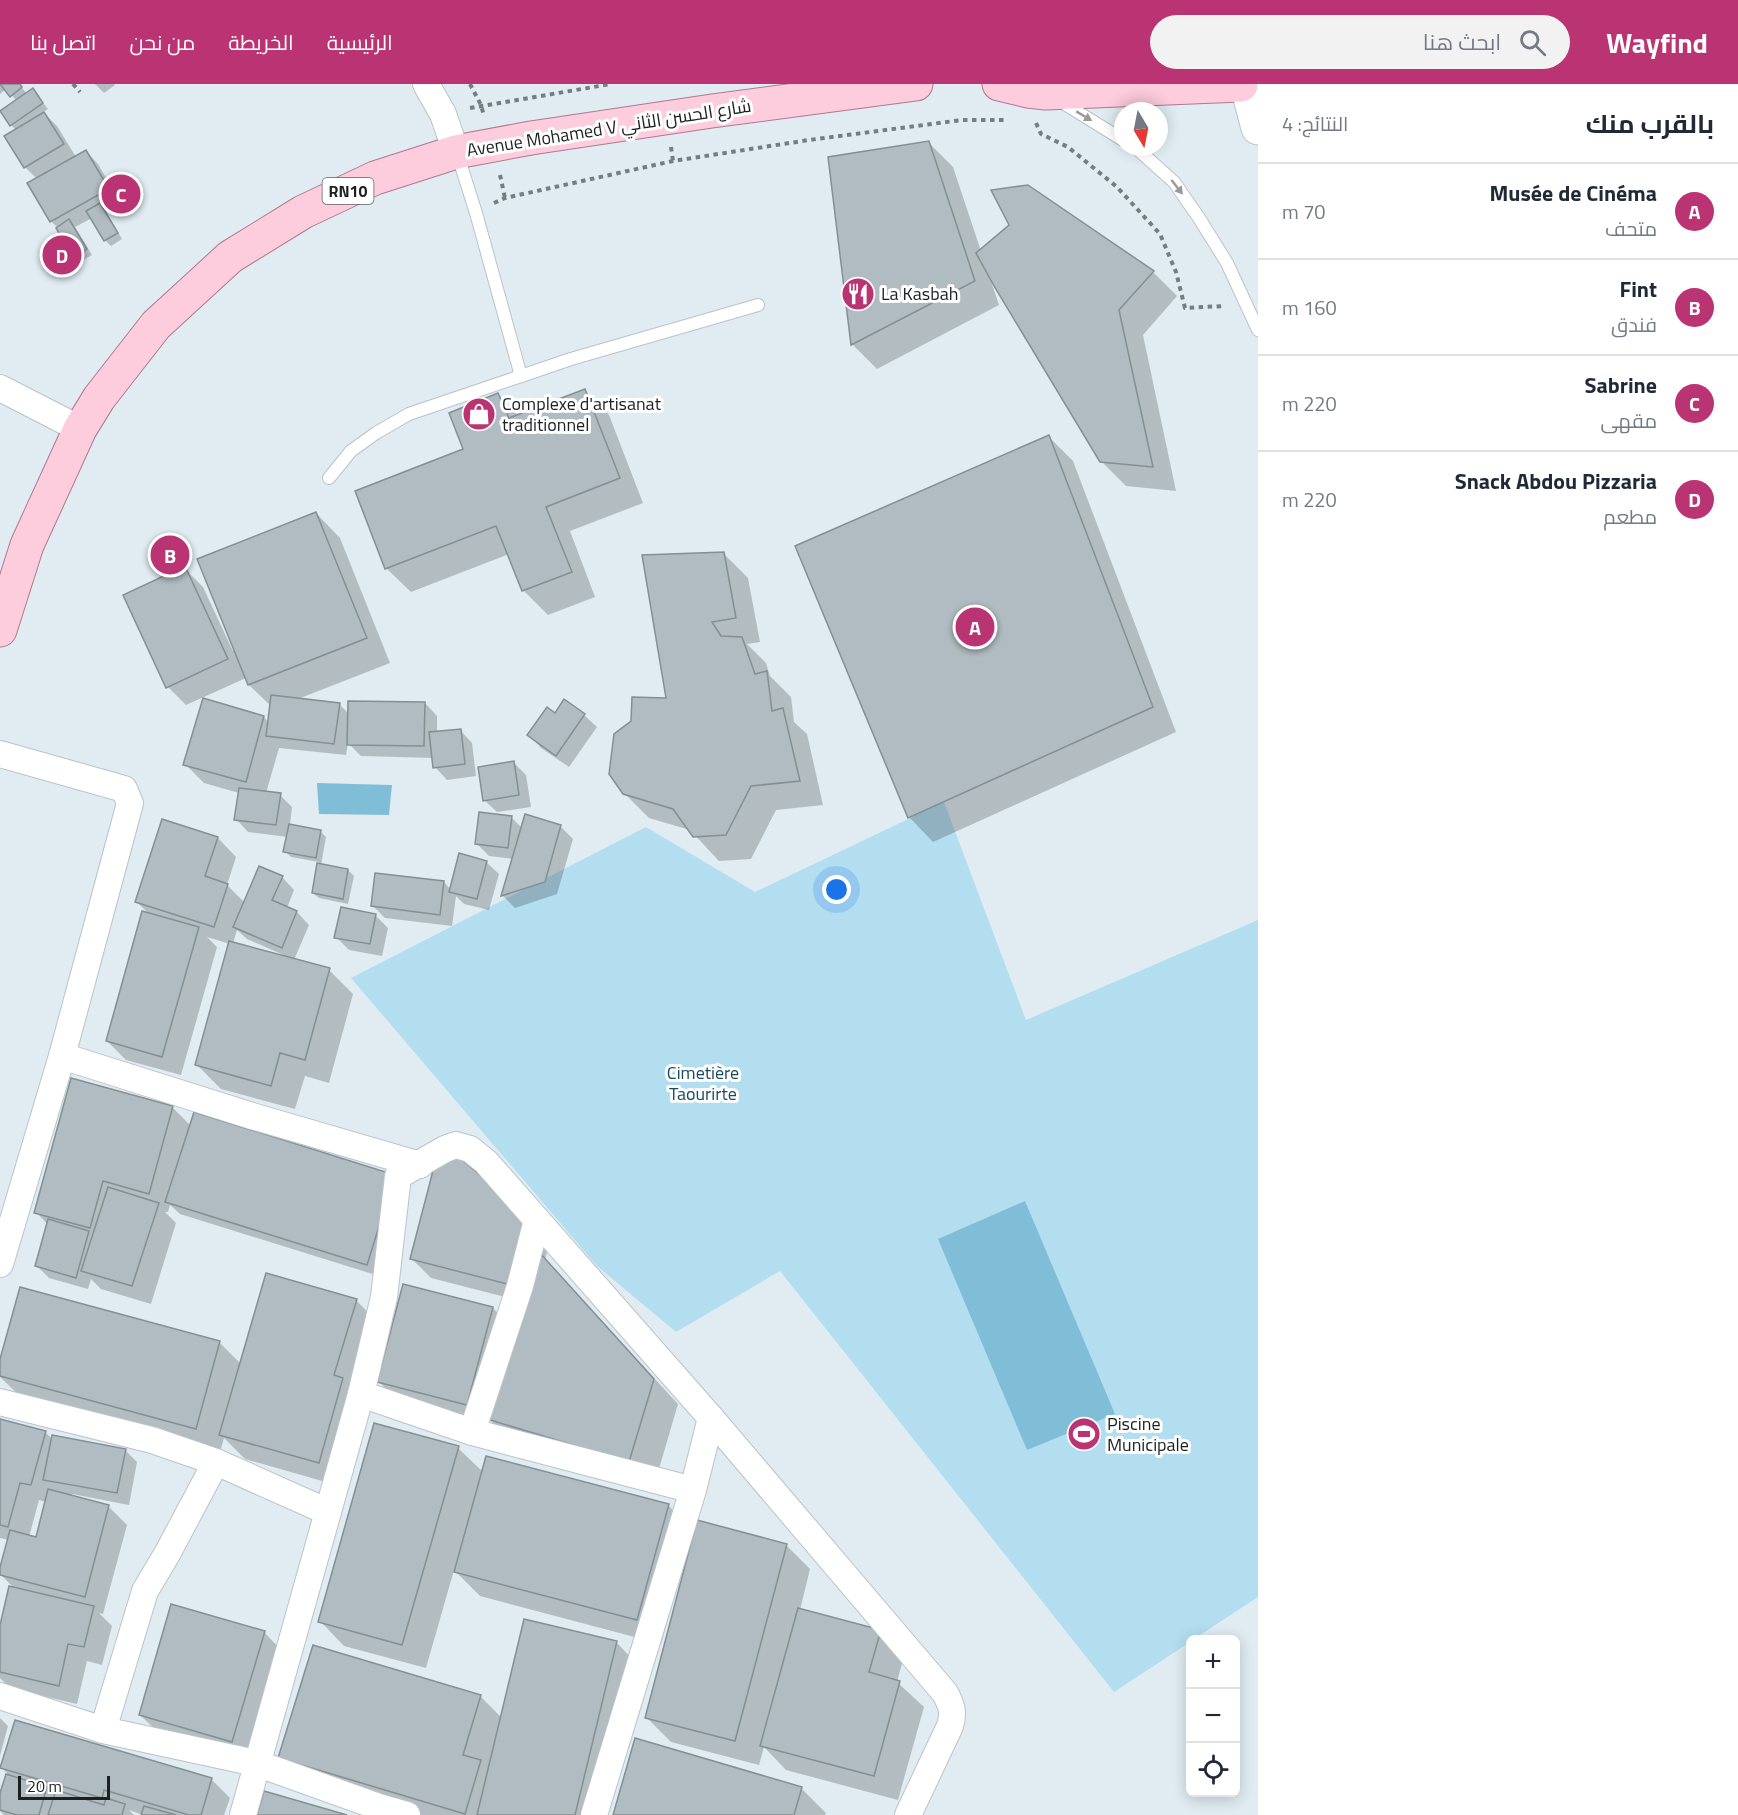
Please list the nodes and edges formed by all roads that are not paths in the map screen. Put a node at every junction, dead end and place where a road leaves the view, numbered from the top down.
1 (426, 84) edge
2 (916, 84) edge
3 (1247, 88) edge
4 (1024, 89) edge
5 (1258, 128) edge
6 (1114, 135) edge
7 (456, 152) junction
8 (1145, 156) edge
9 (758, 305) dead end
10 (1258, 330) edge
11 (521, 376) junction
12 (0, 388) edge
13 (80, 429) junction
14 (329, 478) dead end
15 (0, 630) edge
16 (0, 754) edge
17 (62, 1056) junction
18 (420, 1165) junction
19 (537, 1221) junction
20 (0, 1264) edge
21 (360, 1394) junction
22 (0, 1401) edge
23 (711, 1418) junction
24 (472, 1432) junction
25 (216, 1462) junction
26 (693, 1490) junction
27 (328, 1512) junction
28 (0, 1696) edge
29 (103, 1730) junction
30 (256, 1762) junction
31 (378, 1811) edge
32 (243, 1815) edge
33 (408, 1815) edge
34 (594, 1815) edge
35 (908, 1815) edge

1 - 7 street
2 - 7 main road, Avenue Mohamed V شارع الحسن الثاني / RN10
3 - 4 main road
3 - 5 street
4 -> 6 lane
7 - 11 lane
7 - 13 main road, Avenue Mohamed V شارع الحسن الثاني / RN10
8 -> 10 lane
9 - 11 lane
11 - 14 lane
12 - 13 street
13 - 15 main road, Avenue Mohamed V شارع الحسن الثاني / RN10
16 - 17 street
17 - 18 street
17 - 20 street
18 - 19 street
18 - 21 street
19 - 23 street
19 - 24 street
21 - 24 street
21 - 27 street
22 - 25 street
23 - 26 street
23 - 35 street
24 - 26 street
25 - 27 street
25 - 29 street
26 - 34 street
27 - 30 street
28 - 29 street
29 - 30 street
30 - 31 street
30 - 32 street
31 - 33 street

